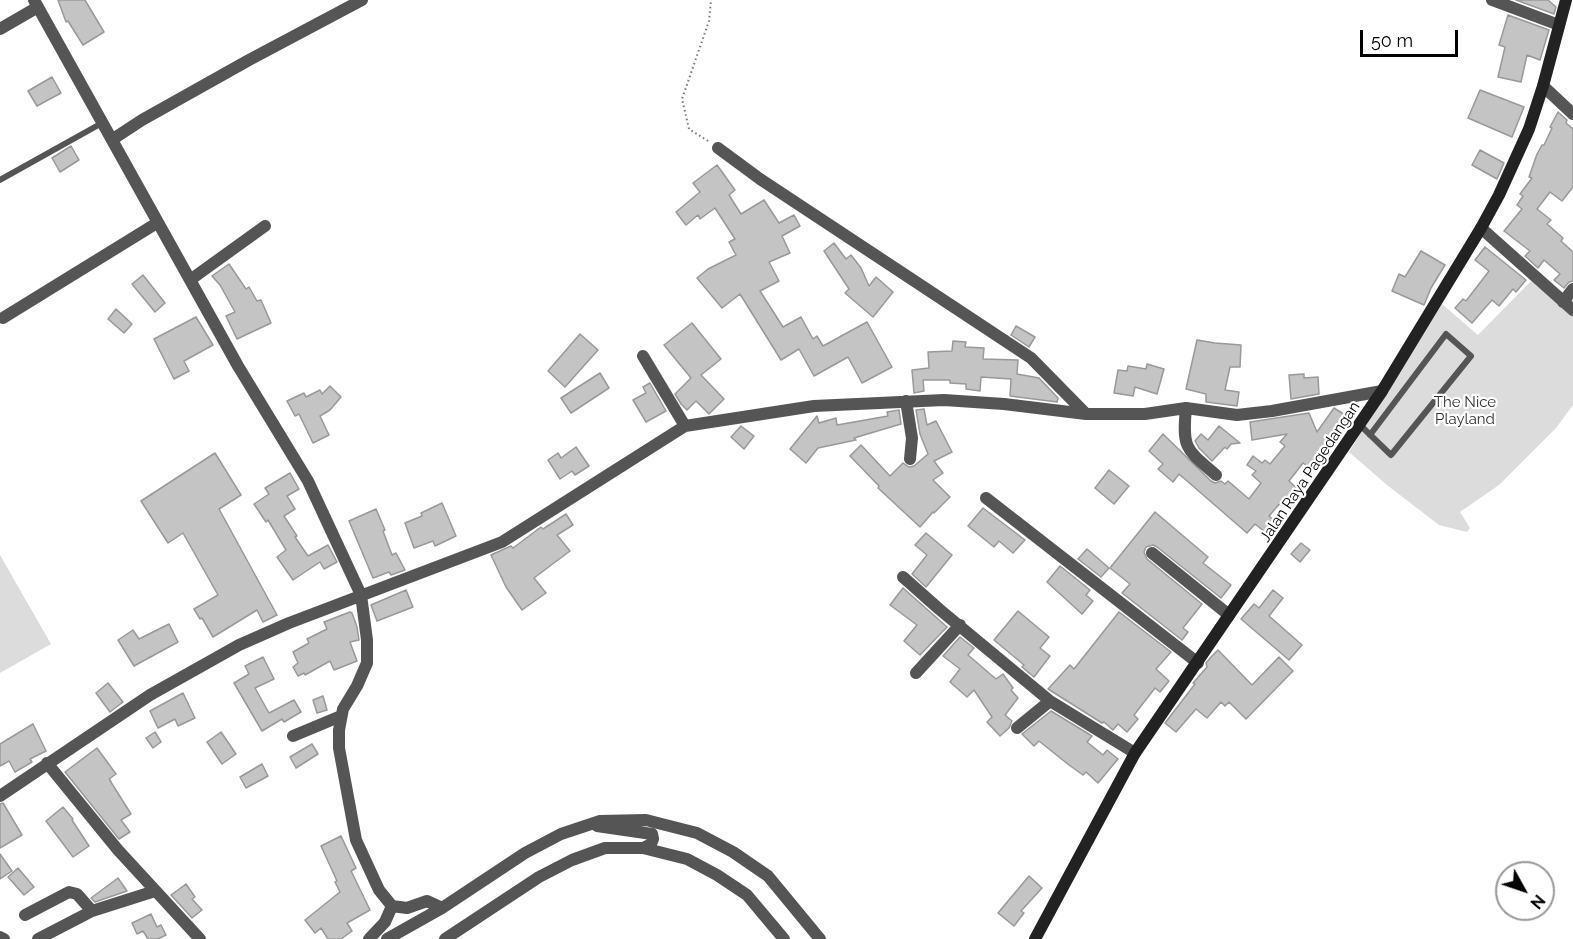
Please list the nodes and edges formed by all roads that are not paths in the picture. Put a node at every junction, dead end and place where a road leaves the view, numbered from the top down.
1 (362, 0) edge
2 (1492, 0) edge
3 (1566, 0) edge
4 (36, 3) edge
5 (1559, 26) junction
6 (0, 29) edge
7 (1543, 86) junction
8 (1573, 114) edge
9 (103, 123) junction
10 (113, 140) junction
11 (718, 148) road end
12 (0, 180) edge
13 (157, 223) junction
14 (265, 226) dead end
15 (1482, 228) junction
16 (190, 280) junction
17 (1573, 289) edge
18 (1568, 306) edge
19 (3, 318) dead end
20 (642, 356) dead end
21 (1382, 391) junction
22 (906, 401) junction
23 (1186, 408) junction
24 (1086, 414) junction
25 (1359, 424) junction
26 (686, 426) junction
27 (1370, 435) junction
28 (910, 459) dead end
29 (1216, 475) dead end
30 (986, 498) dead end
31 (1152, 553) dead end
32 (903, 577) dead end
33 (361, 595) junction
34 (1229, 615) junction
35 (960, 625) junction
36 (1198, 663) junction
37 (916, 674) dead end
38 (1050, 700) junction
39 (341, 716) junction
40 (1017, 728) dead end
41 (293, 736) dead end
42 (1135, 753) junction
43 (47, 763) junction
44 (0, 796) edge
45 (590, 824) junction
46 (643, 848) junction
47 (155, 891) junction
48 (392, 906) junction
49 (442, 908) junction
50 (92, 911) junction
51 (25, 915) dead end
52 (0, 937) edge
53 (450, 937) edge
54 (4, 939) edge
55 (38, 939) edge
56 (200, 939) edge
57 (369, 939) edge
58 (387, 939) edge
59 (784, 939) edge
60 (820, 939) edge
61 (1035, 939) edge

1 - 10 street
2 - 5 street
3 - 5 street, Jalan Raya Pagedangan
4 - 6 street
4 - 9 street
5 - 7 street, Jalan Raya Pagedangan
7 - 8 street
7 - 15 street, Jalan Raya Pagedangan
9 - 10 street
9 - 12 lane
10 - 13 street
11 - 24 street
13 - 16 street
13 - 19 street
14 - 16 street
15 - 18 street
15 - 21 street, Jalan Raya Pagedangan
16 - 33 street
17 - 18 street
20 - 26 street
21 - 23 street
21 - 25 street, Jalan Raya Pagedangan
22 - 24 street
22 - 26 street
22 - 28 street
23 - 24 street
23 - 29 street
25 - 27 lane
25 - 34 street, Jalan Raya Pagedangan
26 - 33 street
27 - 27 lane
30 - 36 street
31 - 34 street
32 - 35 street
33 - 39 street
33 - 43 street
34 - 36 street, Jalan Raya Pagedangan
35 - 37 street
35 - 38 street
36 - 42 street, Jalan Raya Pagedangan
38 - 40 street
38 - 42 street
39 - 41 street
39 - 48 street
42 - 61 street, Jalan Raya Pagedangan
43 - 44 street
43 - 47 street
45 - 46 street
45 - 49 street
45 - 60 street
46 - 53 street
46 - 59 street
47 - 50 street
47 - 56 street
48 - 49 street
48 - 57 street
49 - 58 street
50 - 51 street
50 - 55 street
52 - 54 street

